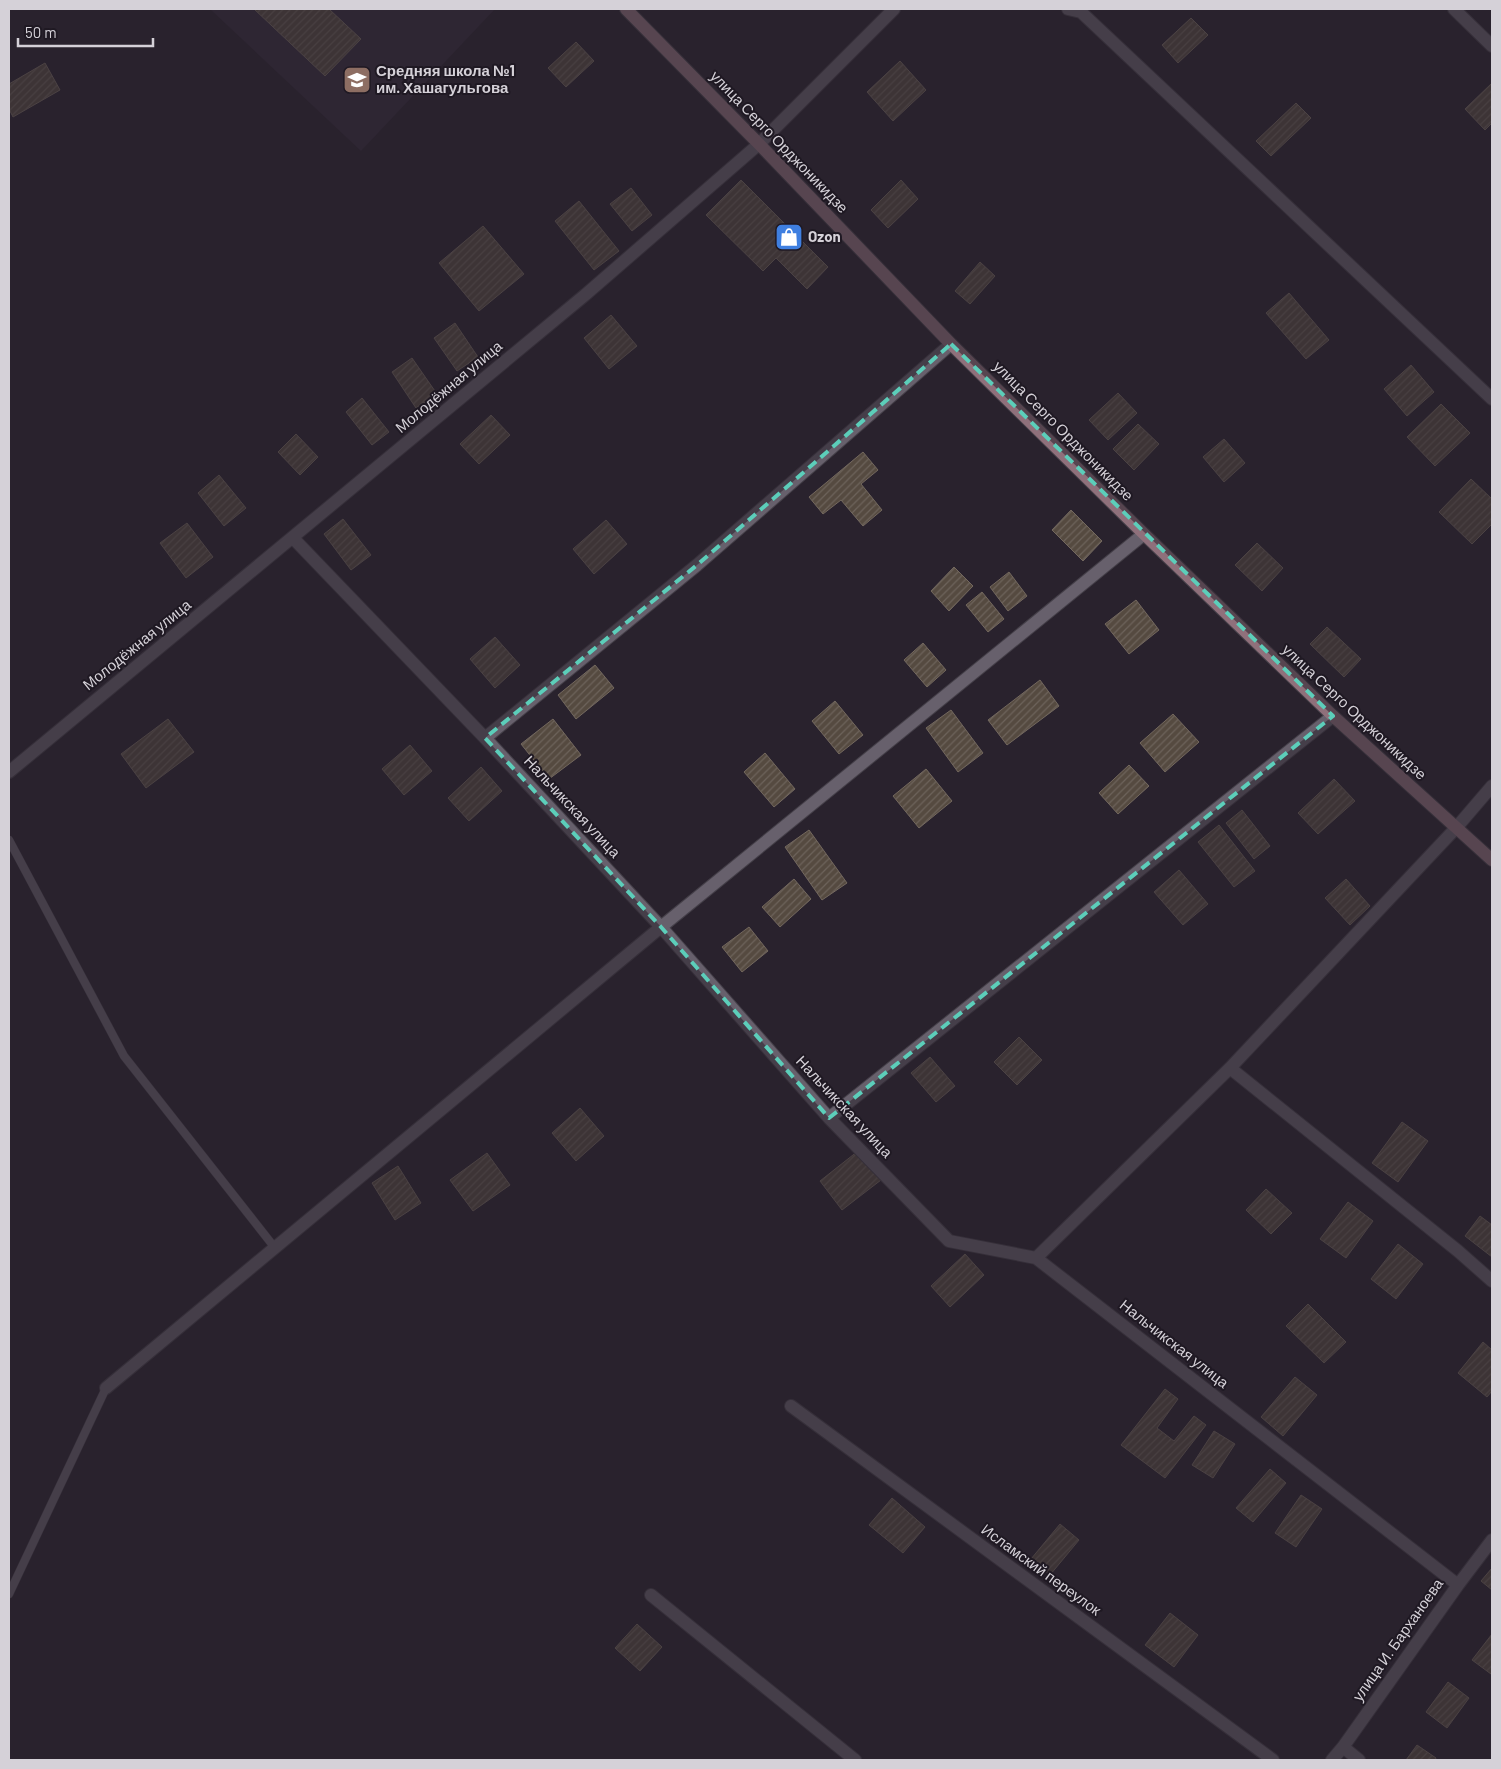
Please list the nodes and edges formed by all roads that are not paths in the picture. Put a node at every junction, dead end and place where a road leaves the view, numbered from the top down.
1 (626, 9) edge
2 (894, 9) edge
3 (1068, 9) edge
4 (1454, 9) edge
5 (1083, 10) edge
6 (1492, 46) edge
7 (759, 144) junction
8 (951, 344) junction
9 (1492, 400) edge
10 (1144, 534) junction
11 (293, 538) junction
12 (1333, 716) junction
13 (485, 738) junction
14 (9, 772) edge
15 (1492, 786) edge
16 (1456, 828) junction
17 (9, 840) edge
18 (1492, 860) edge
19 (661, 927) junction
20 (1230, 1068) junction
21 (829, 1118) junction
22 (275, 1248) junction
23 (1036, 1258) junction
24 (1492, 1281) edge
25 (106, 1388) joint
26 (791, 1406) dead end
27 (1492, 1540) edge
28 (1458, 1585) junction
29 (9, 1594) edge
30 (651, 1595) dead end
31 (1343, 1747) junction
32 (855, 1760) edge
33 (1273, 1760) edge
34 (1332, 1760) edge
35 (1359, 1760) edge

1 - 7 street, улица Серго Орджоникидзе
2 - 7 street, Молодёжная улица
3 - 5 street
4 - 6 street
5 - 9 street
7 - 8 street, улица Серго Орджоникидзе
7 - 11 street, Молодёжная улица
8 - 10 street, улица Серго Орджоникидзе
8 - 13 street
10 - 12 street, улица Серго Орджоникидзе
10 - 19 street
11 - 13 street, Нальчикская улица
11 - 14 street, Молодёжная улица
12 - 16 street, улица Серго Орджоникидзе
12 - 21 street
13 - 19 street, Нальчикская улица
15 - 16 street
16 - 18 street, улица Серго Орджоникидзе
16 - 20 street
17 - 22 lane
19 - 21 street, Нальчикская улица
19 - 22 street
20 - 23 street
20 - 24 street
21 - 23 street, Нальчикская улица
22 - 25 street
23 - 28 street, Нальчикская улица
25 - 29 lane
26 - 33 street, Исламский переулок
27 - 28 street, улица И. Барханоева
28 - 31 street, улица И. Барханоева
30 - 32 street
31 - 34 street, улица И. Барханоева
31 - 35 street

